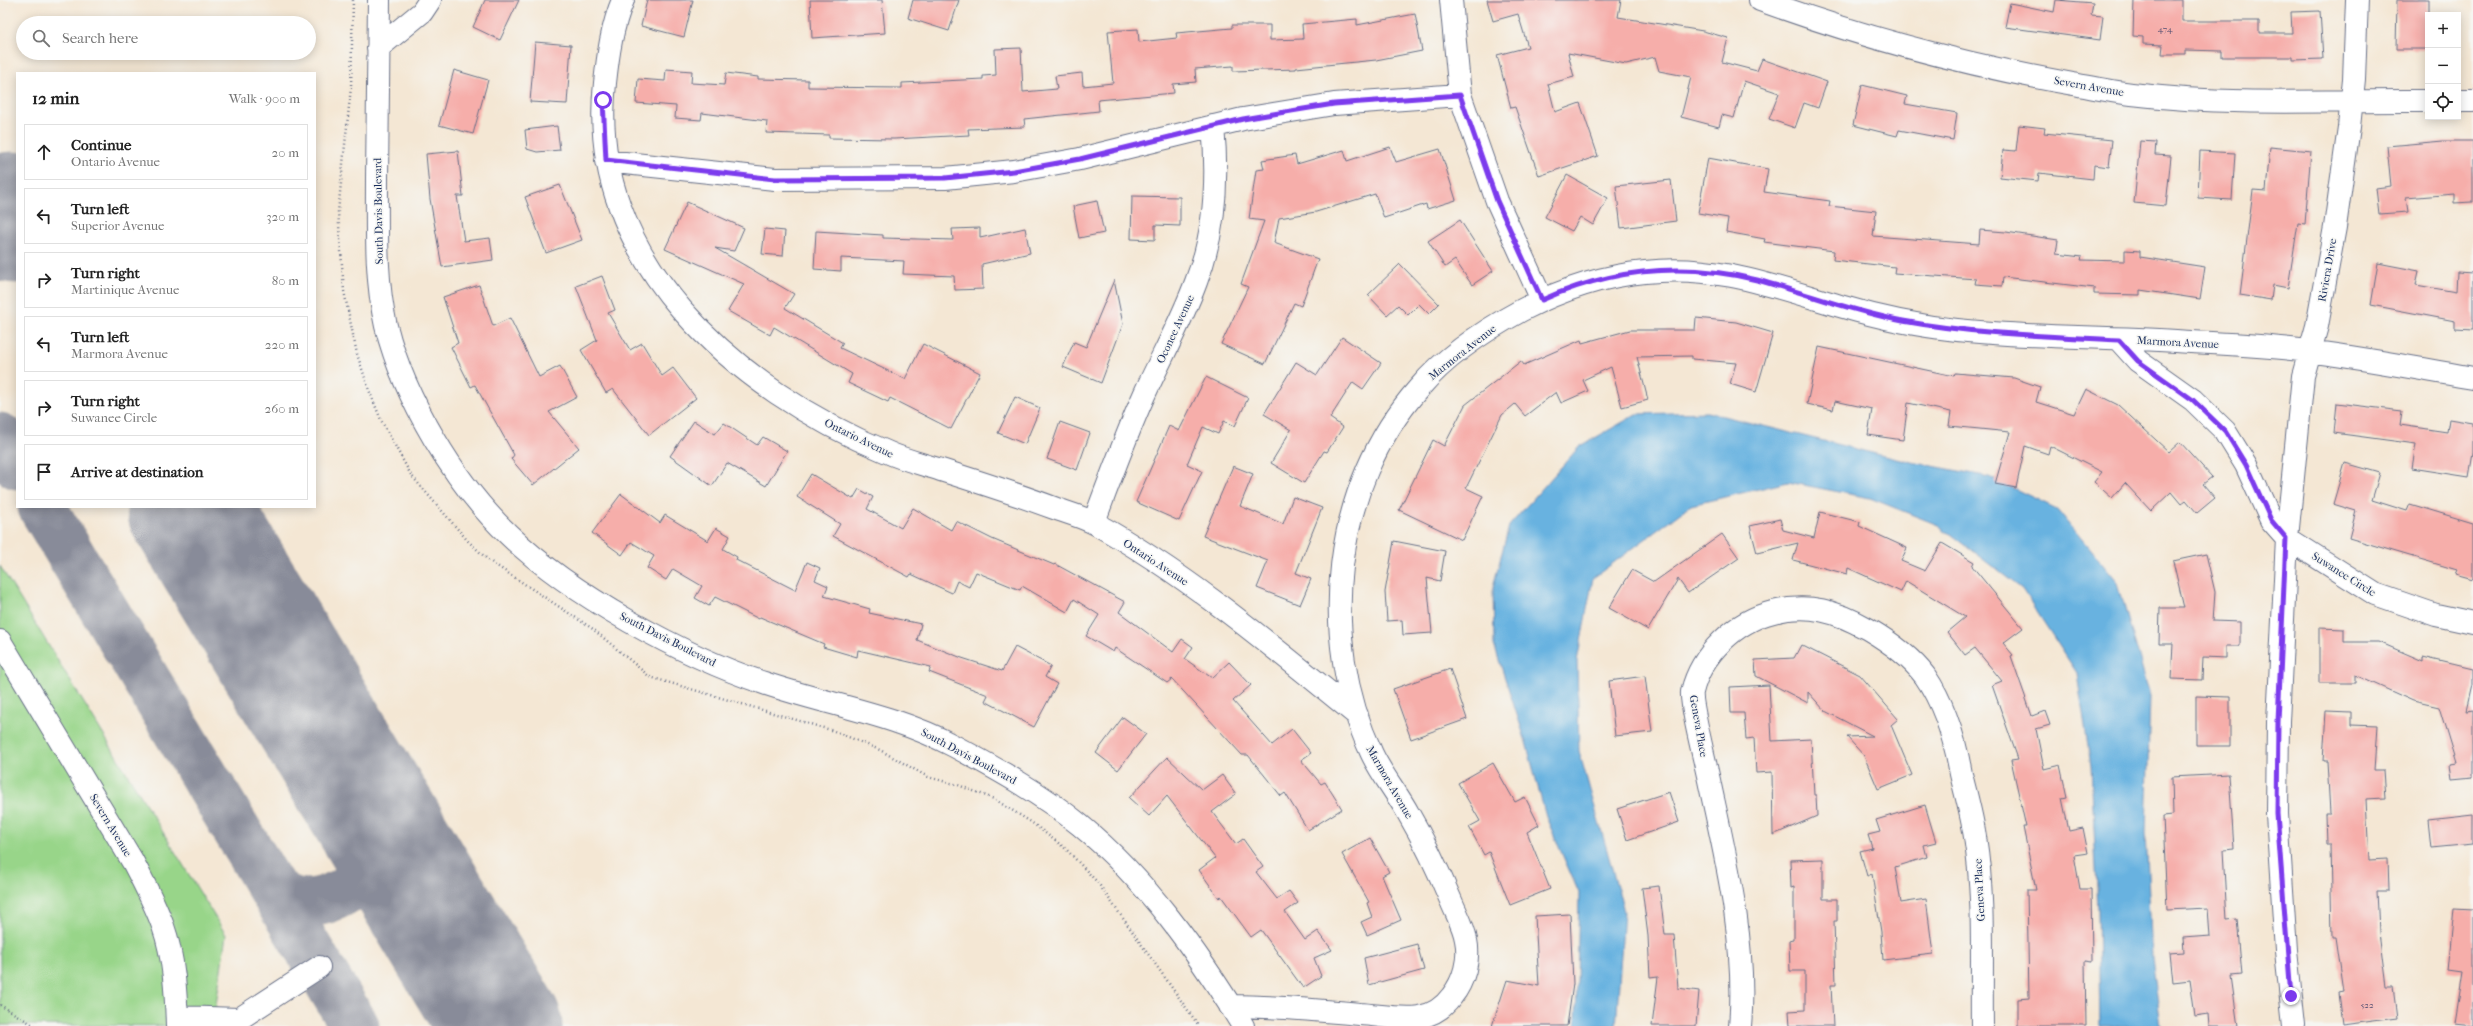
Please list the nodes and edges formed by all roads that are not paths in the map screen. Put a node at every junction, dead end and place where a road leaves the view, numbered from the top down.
1 (379, 0) edge
2 (430, 0) edge
3 (623, 0) edge
4 (1451, 0) edge
5 (1760, 0) edge
6 (2357, 0) edge
7 (378, 48) junction
8 (1460, 95) junction
9 (2352, 100) junction
10 (2425, 101) edge
11 (2461, 101) edge
12 (2473, 102) edge
13 (1213, 126) junction
14 (606, 160) junction
15 (1542, 300) junction
16 (2119, 340) junction
17 (2312, 351) junction
18 (2473, 378) edge
19 (1094, 522) junction
20 (2286, 538) junction
21 (2473, 623) edge
22 (0, 641) edge
23 (1357, 715) junction
24 (319, 967) dead end
25 (1230, 1006) junction
26 (253, 1020) edge
27 (177, 1022) edge
28 (1243, 1026) edge
29 (1740, 1026) edge
30 (1982, 1026) edge
31 (2294, 1026) edge

1 - 7 street, South Davis Boulevard
2 - 7 street
3 - 14 street, Ontario Avenue
4 - 8 street
5 - 9 street, Severn Avenue
6 - 9 street, Riviera Drive
7 - 25 street, South Davis Boulevard
8 - 13 street
8 - 15 street
9 - 10 street, Severn Avenue
9 - 17 street, Riviera Drive
11 - 12 street
13 - 14 street
13 - 19 street, Oconee Avenue
14 - 19 street, Ontario Avenue
15 - 16 street, Marmora Avenue
15 - 23 street, Marmora Avenue
16 - 17 street, Marmora Avenue
16 - 20 street, Suwanee Circle
17 - 18 street, Marmora Avenue
17 - 20 street, Riviera Drive
19 - 23 street, Ontario Avenue
20 - 21 street, Suwanee Circle
20 - 31 street
22 - 27 street, Severn Avenue
23 - 25 street, Marmora Avenue
24 - 26 street
25 - 28 street, South Davis Boulevard
26 - 27 street
29 - 30 street, Geneva Place

